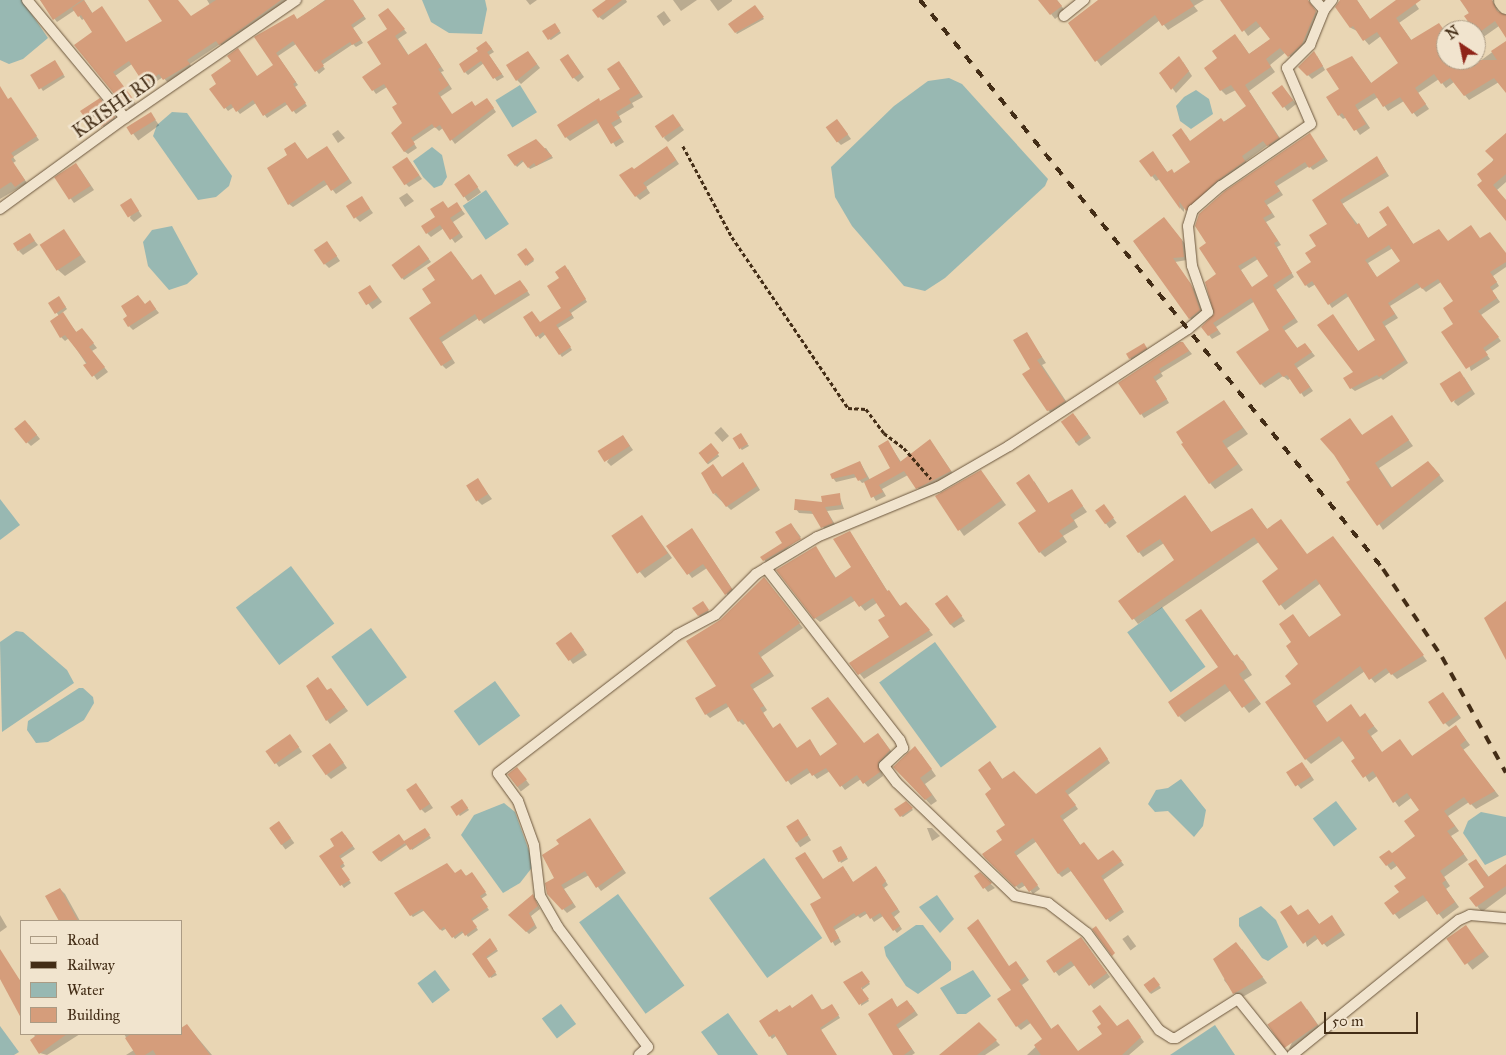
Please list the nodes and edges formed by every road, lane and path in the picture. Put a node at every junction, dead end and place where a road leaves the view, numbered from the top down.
1 (27, 0) edge
2 (296, 0) edge
3 (1084, 0) edge
4 (1315, 0) edge
5 (1332, 0) edge
6 (1503, 0) edge
7 (1506, 4) edge
8 (1324, 10) junction
9 (1064, 16) dead end
10 (125, 118) junction
11 (683, 146) dead end
12 (0, 210) edge
13 (938, 487) junction
14 (766, 568) junction
15 (1506, 918) edge
16 (639, 1055) edge
17 (1283, 1055) edge
18 (1292, 1055) edge

1 - 10 street
2 - 10 street, KRISHI RD
3 - 9 street
4 - 8 street
5 - 8 street
6 - 7 highway
8 - 13 street
10 - 12 street, KRISHI RD
11 - 13 path
13 - 14 street
14 - 16 street
14 - 17 street
15 - 18 street

